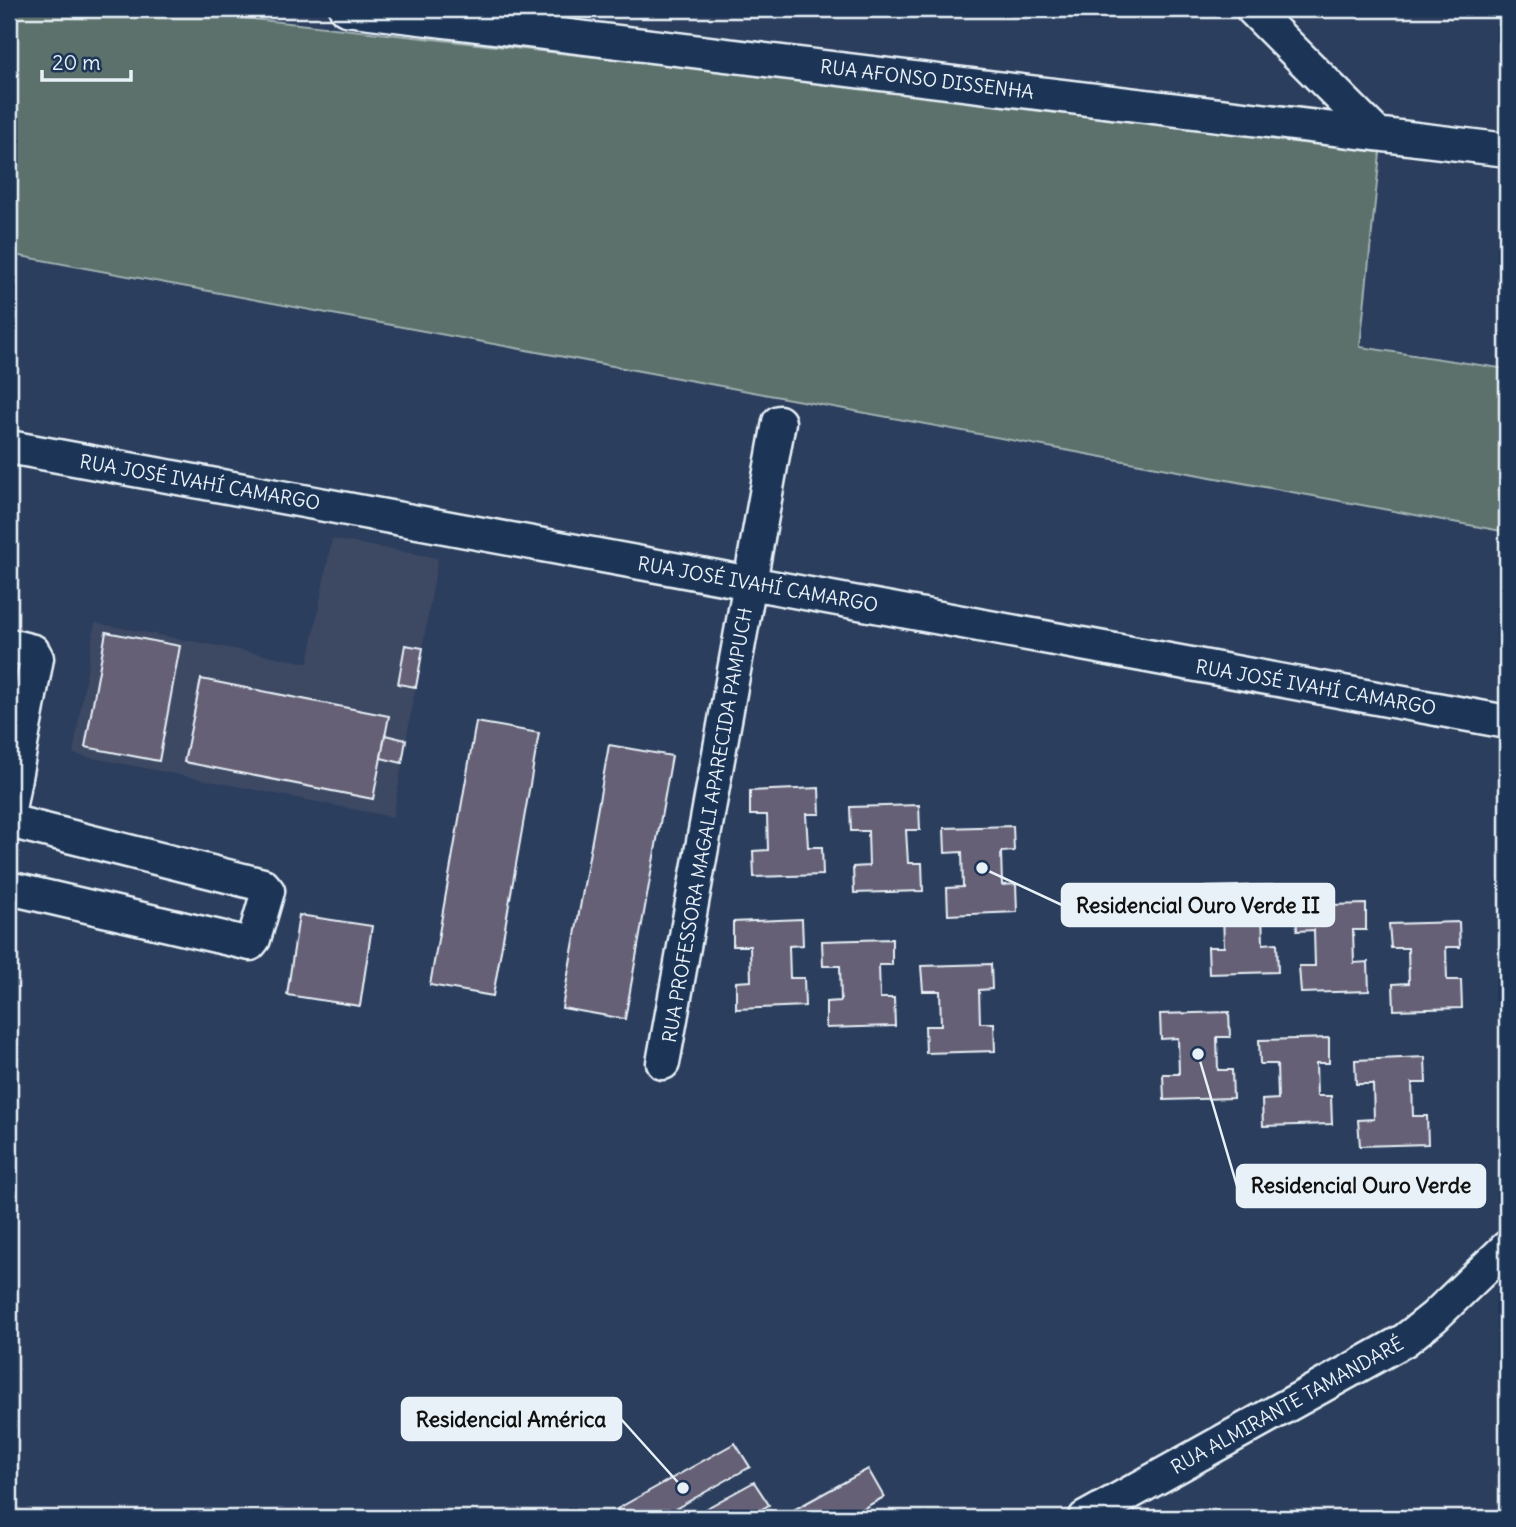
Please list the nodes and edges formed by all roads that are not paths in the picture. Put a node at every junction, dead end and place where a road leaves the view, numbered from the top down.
1 (346, 9) edge
2 (560, 9) edge
3 (1252, 9) edge
4 (589, 38) junction
5 (1377, 134) junction
6 (1507, 150) edge
7 (779, 422) dead end
8 (9, 447) edge
9 (750, 583) junction
10 (9, 645) edge
11 (1507, 722) edge
12 (9, 810) edge
13 (9, 821) edge
14 (9, 888) edge
15 (663, 1063) dead end
16 (1507, 1247) edge
17 (1085, 1518) edge

1 - 4 street, RUA AFONSO DISSENHA
2 - 4 street
3 - 5 street
4 - 5 street, RUA AFONSO DISSENHA
5 - 6 street, RUA AFONSO DISSENHA
7 - 9 street, RUA PROFESSORA MAGALI APARECIDA PAMPUCH
8 - 9 street, RUA JOSÉ IVAHÍ CAMARGO
9 - 11 street, RUA JOSÉ IVAHÍ CAMARGO
9 - 15 street, RUA PROFESSORA MAGALI APARECIDA PAMPUCH
10 - 12 street
13 - 14 street
16 - 17 street, RUA ALMIRANTE TAMANDARÉ

